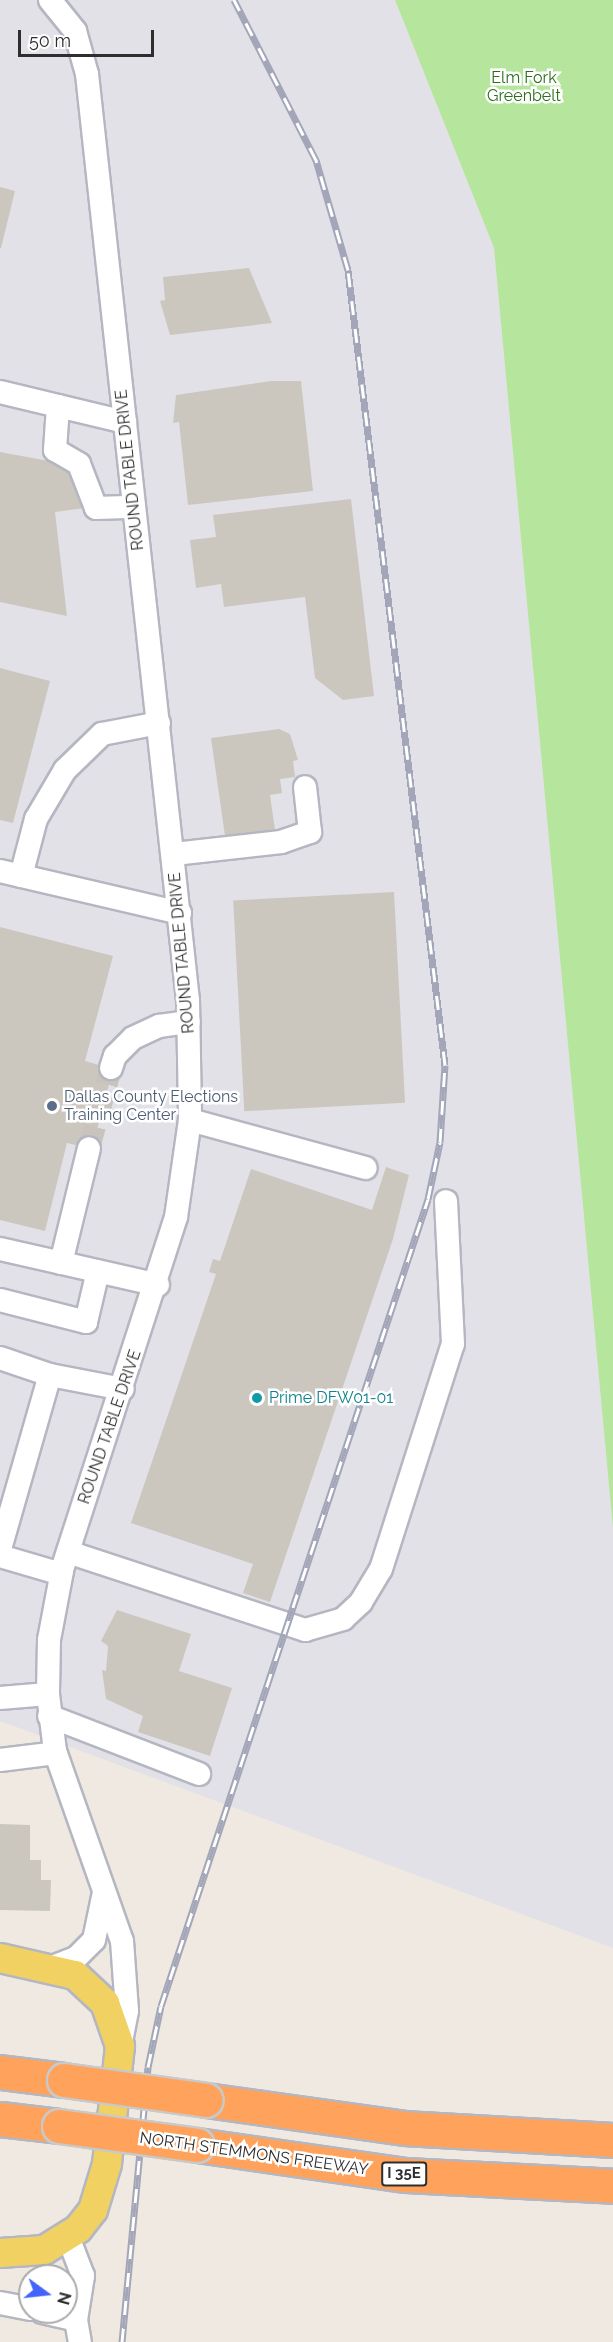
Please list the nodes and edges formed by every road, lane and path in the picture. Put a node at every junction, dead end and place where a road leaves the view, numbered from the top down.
1 (50, 0) edge
2 (0, 392) edge
3 (58, 406) junction
4 (125, 422) junction
5 (134, 507) junction
6 (159, 723) junction
7 (305, 787) dead end
8 (174, 854) junction
9 (10, 874) edge
10 (180, 913) junction
11 (189, 1022) junction
12 (111, 1068) tunnel mouth
13 (190, 1119) junction
14 (89, 1148) tunnel mouth
15 (366, 1168) dead end
16 (446, 1201) dead end
17 (0, 1249) edge
18 (61, 1263) junction
19 (98, 1272) junction
20 (158, 1285) junction
21 (0, 1300) edge
22 (0, 1358) edge
23 (50, 1375) junction
24 (123, 1389) junction
25 (0, 1549) edge
26 (68, 1552) junction
27 (0, 1556) edge
28 (61, 1574) junction
29 (0, 1698) edge
30 (49, 1705) junction
31 (56, 1753) junction
32 (0, 1760) edge
33 (199, 1774) dead end
34 (104, 1892) junction
35 (0, 1958) edge
36 (55, 1966) junction
37 (120, 2046) junction
38 (0, 2072) edge
39 (22, 2123) edge
40 (613, 2140) edge
41 (613, 2186) edge
42 (68, 2237) junction
43 (0, 2253) edge
44 (0, 2303) edge
45 (18, 2307) edge
46 (78, 2307) edge
47 (77, 2324) edge
48 (81, 2342) edge

1 - 4 street, ROUND TABLE DRIVE
2 - 3 street
3 - 4 street
3 - 5 street
4 - 5 street, ROUND TABLE DRIVE
5 - 6 street, ROUND TABLE DRIVE
6 - 8 street, ROUND TABLE DRIVE
6 - 9 street
7 - 8 street
8 - 10 street, ROUND TABLE DRIVE
9 - 10 street
10 - 11 street, ROUND TABLE DRIVE
11 - 12 street
11 - 13 street, ROUND TABLE DRIVE
13 - 15 street
13 - 20 street, ROUND TABLE DRIVE
14 - 18 street
16 - 26 street
17 - 18 street
18 - 19 street
19 - 20 street
19 - 21 street
20 - 24 street, ROUND TABLE DRIVE
22 - 23 street
23 - 24 street
23 - 25 street
24 - 26 street, ROUND TABLE DRIVE
26 - 28 street, ROUND TABLE DRIVE
27 - 28 street
28 - 30 street, ROUND TABLE DRIVE
29 - 30 street
30 - 31 street, ROUND TABLE DRIVE
30 - 33 street
31 - 32 street
31 - 34 street, ROUND TABLE DRIVE
34 - 36 street
34 - 37 street, ROUND TABLE DRIVE
35 - 36 main road
36 - 37 main road
37 - 42 main road
38 - 40 highway, bridge
39 - 41 highway, NORTH STEMMONS FREEWAY / I 35E, bridge
42 - 43 main road
42 - 46 street
44 - 45 street
47 - 48 street

